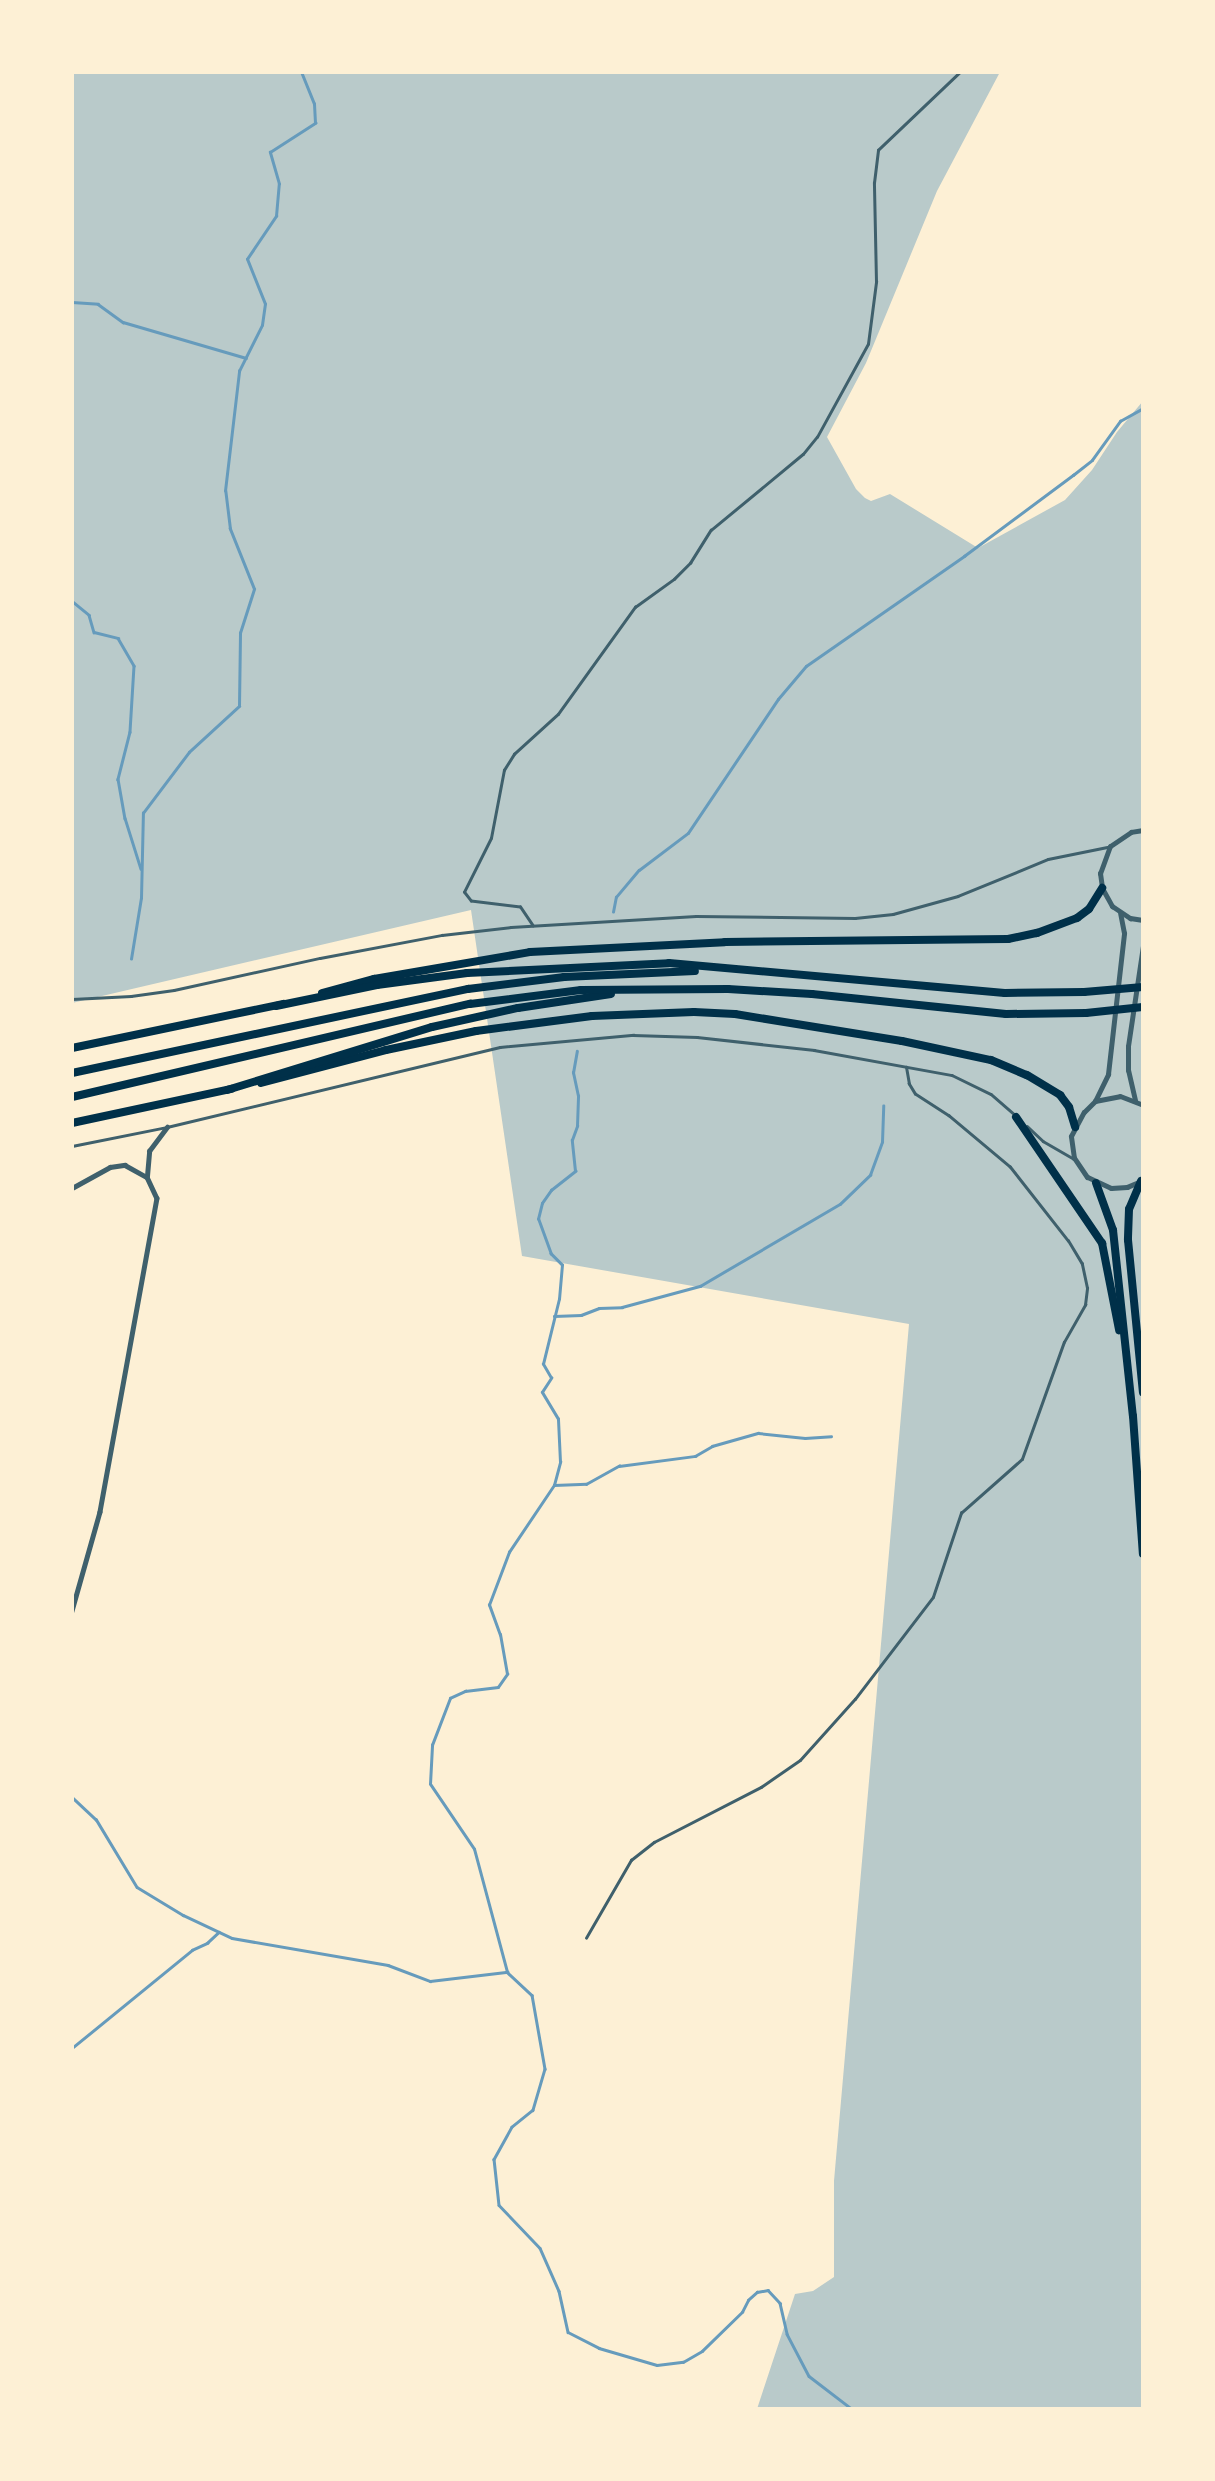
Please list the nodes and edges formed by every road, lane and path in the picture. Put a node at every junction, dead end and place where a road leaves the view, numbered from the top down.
1 (960, 72) edge
2 (1143, 830) edge
3 (1110, 846) junction
4 (1102, 888) junction
5 (1120, 913) junction
6 (1143, 920) edge
7 (533, 926) junction
8 (1143, 946) edge
9 (733, 971) junction
10 (1143, 987) edge
11 (644, 989) junction
12 (72, 999) edge
13 (276, 1006) junction
14 (1143, 1007) edge
15 (72, 1048) edge
16 (906, 1068) junction
17 (72, 1073) edge
18 (227, 1090) junction
19 (72, 1097) edge
20 (1135, 1100) junction
21 (1095, 1101) junction
22 (1143, 1105) edge
23 (1016, 1117) junction
24 (72, 1123) edge
25 (1075, 1127) junction
26 (167, 1128) junction
27 (72, 1146) edge
28 (1074, 1158) junction
29 (147, 1177) junction
30 (1142, 1180) edge
31 (1096, 1183) junction
32 (72, 1188) edge
33 (1130, 1385) junction
34 (1143, 1392) edge
35 (1143, 1554) edge
36 (72, 1611) edge
37 (586, 1938) dead end

1 - 7 lane
2 - 3 street
3 - 4 street
3 - 7 lane
4 - 5 street
4 - 13 highway
5 - 6 street
5 - 21 street
7 - 12 lane
8 - 20 street
9 - 10 highway
9 - 13 highway
9 - 17 highway
11 - 14 highway
11 - 18 highway
11 - 19 highway
13 - 15 highway
16 - 23 lane
16 - 26 lane
16 - 37 lane
18 - 24 highway
18 - 25 highway
20 - 21 street
20 - 22 street
21 - 25 street
23 - 28 lane
23 - 33 highway
25 - 28 street
26 - 27 lane
26 - 29 street
28 - 31 street
29 - 32 street
29 - 36 street
30 - 31 street
30 - 34 highway
31 - 33 highway
33 - 35 highway

